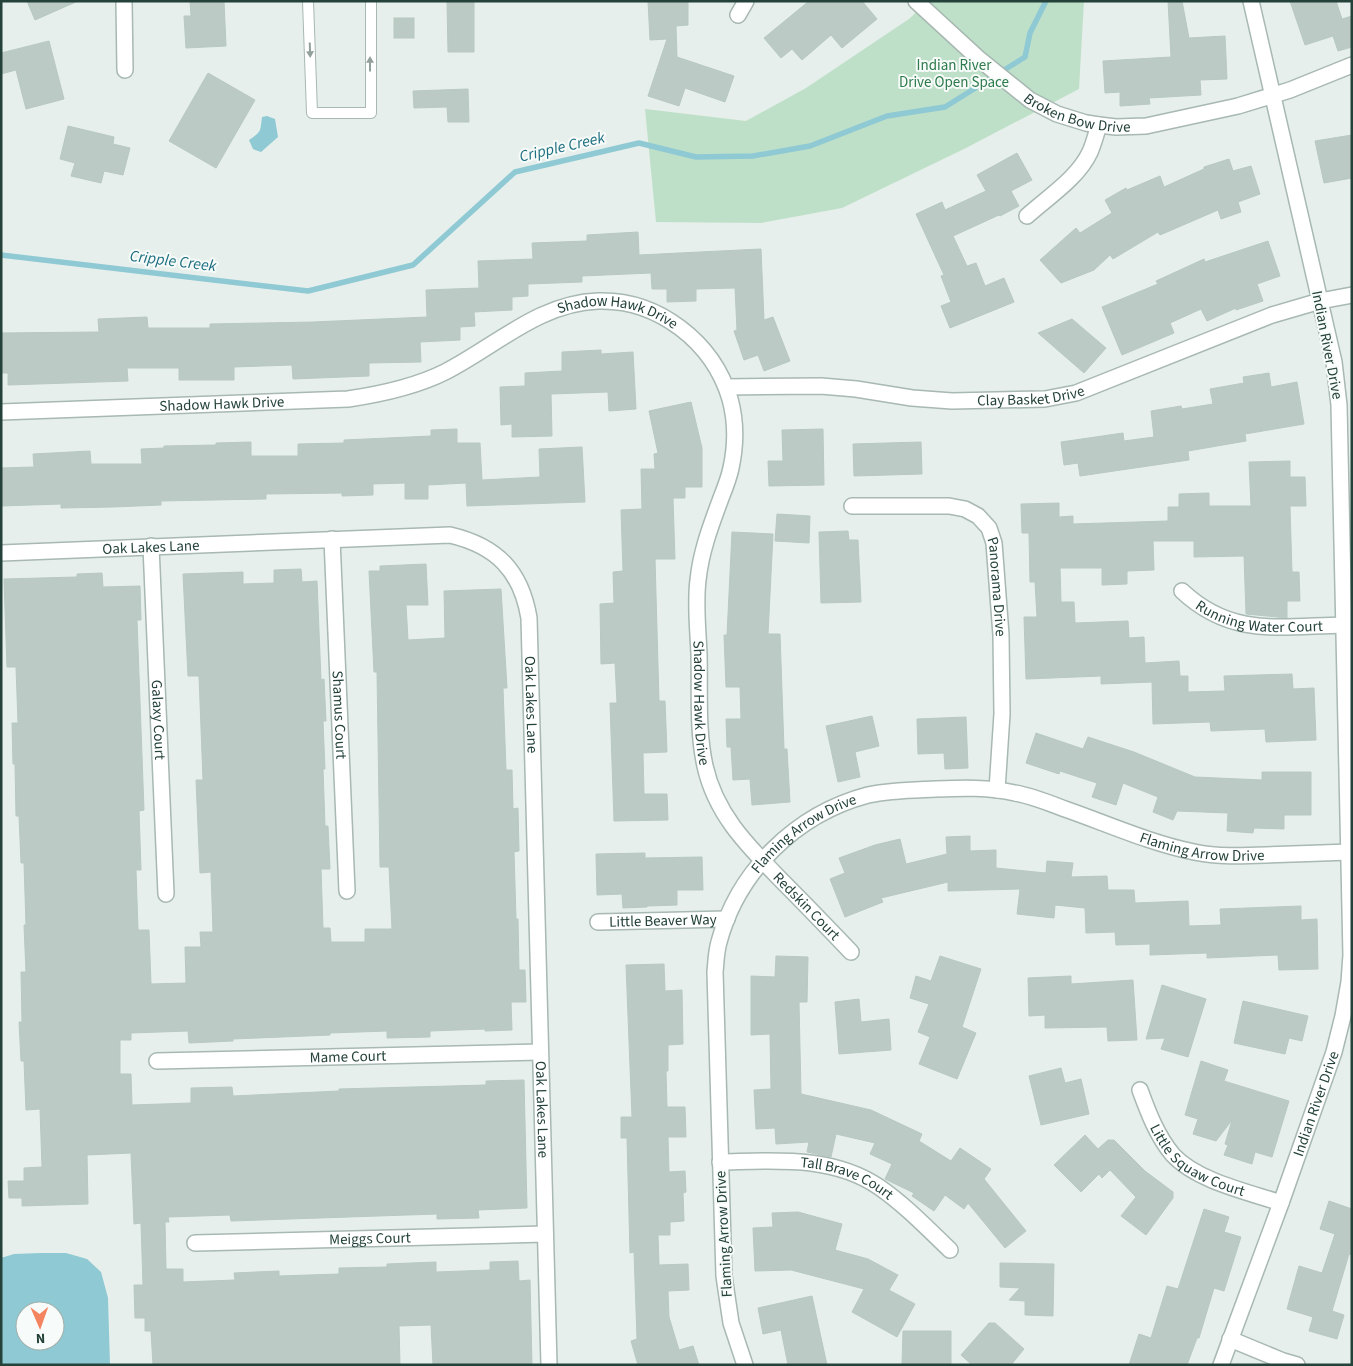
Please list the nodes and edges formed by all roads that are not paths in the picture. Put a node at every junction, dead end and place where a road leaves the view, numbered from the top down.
1 (124, 1) edge
2 (308, 1) edge
3 (371, 1) edge
4 (746, 1) edge
5 (916, 1) edge
6 (1251, 1) edge
7 (738, 15) dead end
8 (1352, 64) edge
9 (125, 70) dead end
10 (1273, 96) junction
11 (1099, 126) junction
12 (1027, 216) dead end
13 (1352, 295) edge
14 (1320, 301) junction
15 (726, 387) junction
16 (1, 412) edge
17 (1347, 504) edge
18 (852, 506) dead end
19 (332, 539) junction
20 (151, 546) junction
21 (1, 553) edge
22 (1182, 591) dead end
23 (1344, 625) junction
24 (1349, 744) edge
25 (997, 790) junction
26 (1349, 852) junction
27 (762, 860) junction
28 (348, 891) dead end
29 (166, 894) dead end
30 (727, 919) junction
31 (598, 922) dead end
32 (851, 952) dead end
33 (1350, 982) edge
34 (540, 1052) junction
35 (157, 1061) dead end
36 (1140, 1090) dead end
37 (720, 1162) junction
38 (1281, 1203) junction
39 (546, 1234) junction
40 (195, 1243) dead end
41 (950, 1250) dead end
42 (1230, 1339) junction
43 (549, 1365) edge
44 (745, 1365) edge
45 (1221, 1365) edge
46 (1297, 1365) edge

1 - 9 street
2 -> 3 lane
4 - 7 street
5 - 11 street, Broken Bow Drive
6 - 10 street, Indian River Drive
8 - 10 street, Broken Bow Drive
10 - 11 street, Broken Bow Drive
10 - 14 street, Indian River Drive
11 - 12 street
13 - 14 street, Clay Basket Drive
14 - 15 street, Clay Basket Drive
14 - 17 street, Indian River Drive
15 - 16 street, Shadow Hawk Drive
15 - 27 street, Shadow Hawk Drive
17 - 23 street, Indian River Drive
18 - 25 street, Panorama Drive
19 - 20 street, Oak Lakes Lane
19 - 28 street, Shamus Court
19 - 34 street, Oak Lakes Lane
20 - 21 street, Oak Lakes Lane
20 - 29 street, Galaxy Court
22 - 23 street, Running Water Court
23 - 24 street, Indian River Drive
24 - 26 street, Indian River Drive
25 - 26 street, Flaming Arrow Drive
25 - 27 street, Flaming Arrow Drive
26 - 33 street, Indian River Drive
27 - 30 street, Flaming Arrow Drive
27 - 32 street, Redskin Court
30 - 31 street, Little Beaver Way
30 - 37 street, Flaming Arrow Drive
33 - 38 street, Indian River Drive
34 - 35 street, Mame Court
34 - 39 street, Oak Lakes Lane
36 - 38 street, Little Squaw Court
37 - 41 street, Tall Brave Court
37 - 44 street, Flaming Arrow Drive
38 - 42 street, Indian River Drive
39 - 40 street, Meiggs Court
39 - 43 street, Oak Lakes Lane
42 - 45 street, Indian River Drive
42 - 46 street

